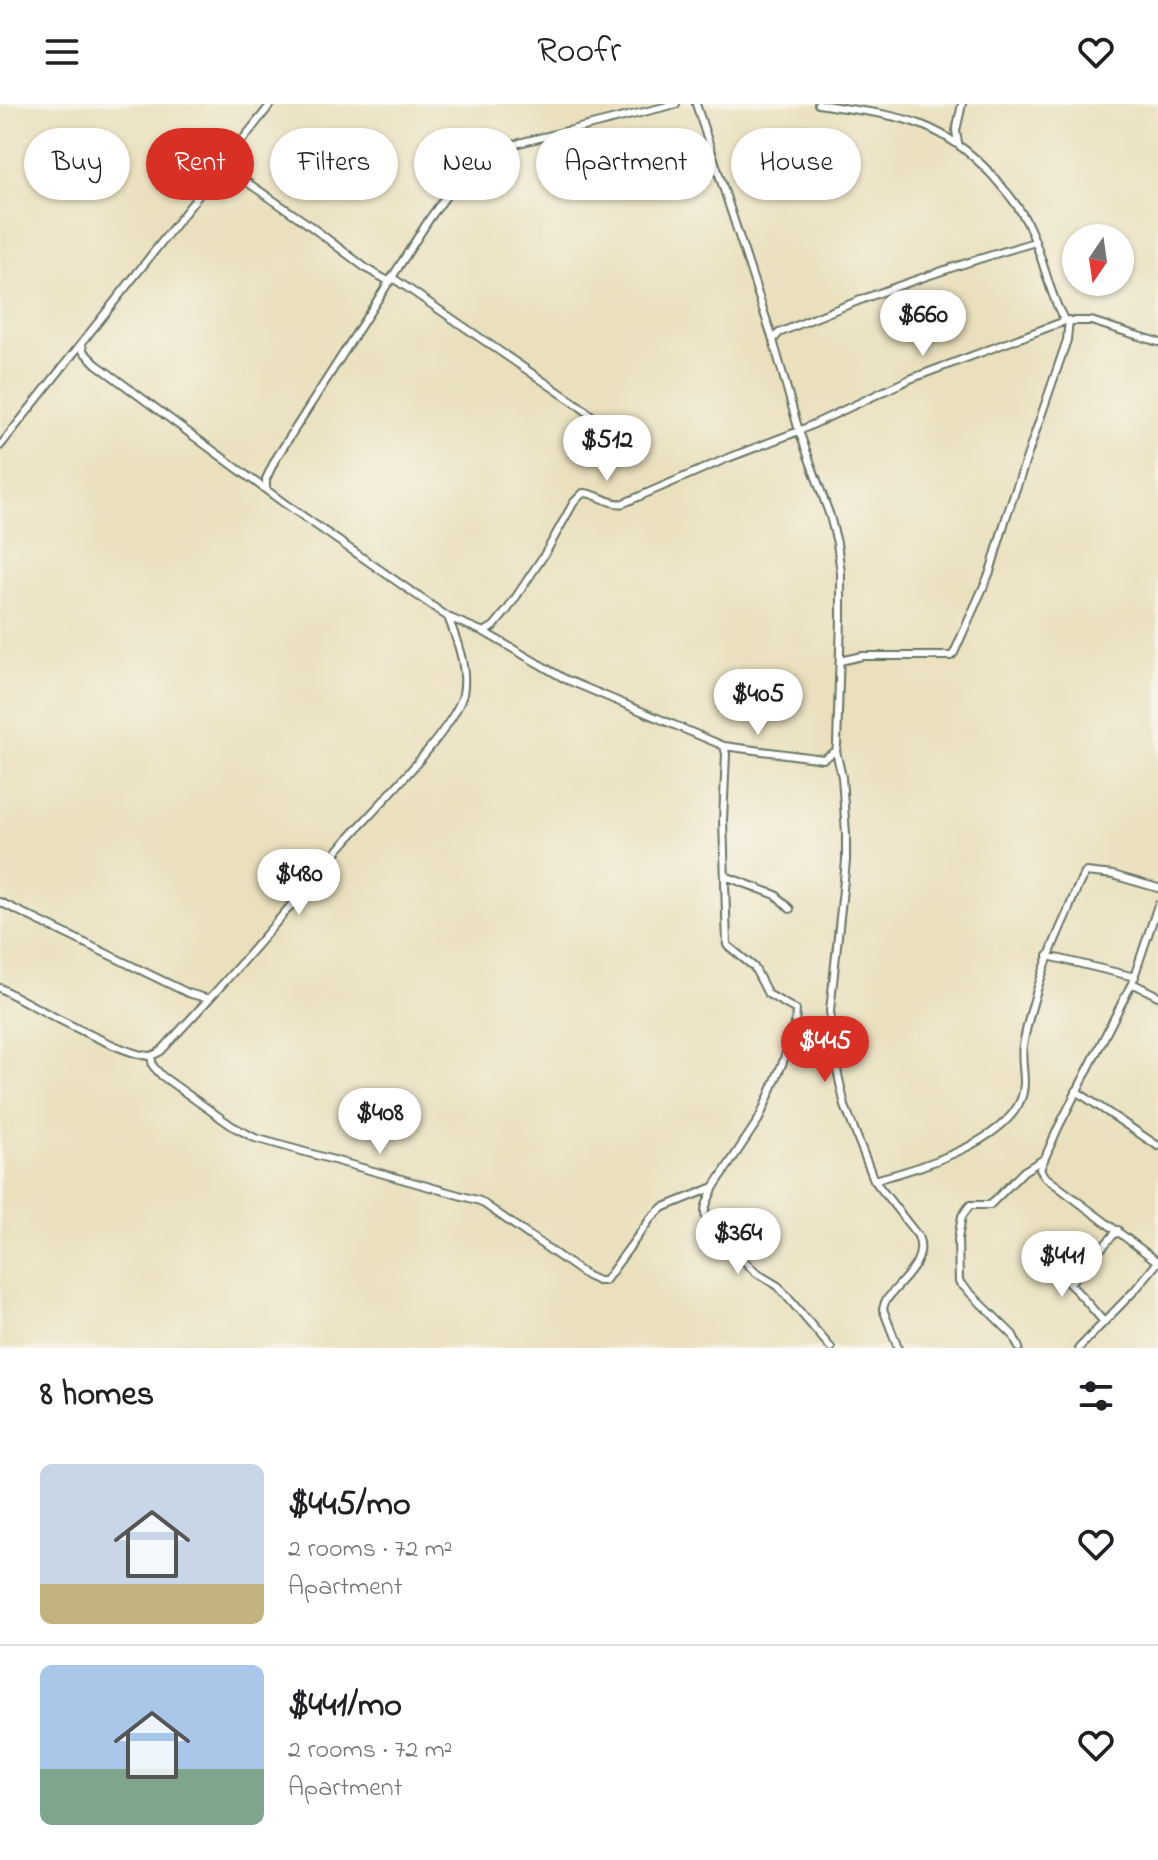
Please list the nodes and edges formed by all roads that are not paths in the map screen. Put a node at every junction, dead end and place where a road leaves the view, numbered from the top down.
1 (271, 104) edge
2 (676, 104) edge
3 (696, 104) edge
4 (818, 104) edge
5 (870, 104) edge
6 (962, 104) edge
7 (874, 113) junction
8 (252, 128) edge
9 (958, 143) junction
10 (254, 187) edge
11 (194, 200) edge
12 (1035, 242) junction
13 (392, 280) junction
14 (1067, 321) junction
15 (773, 340) junction
16 (1158, 342) edge
17 (82, 343) junction
18 (799, 431) junction
19 (622, 439) dead end
20 (0, 446) edge
21 (266, 488) junction
22 (448, 617) junction
23 (484, 632) junction
24 (840, 661) junction
25 (724, 746) junction
26 (836, 751) junction
27 (725, 876) junction
28 (1158, 888) edge
29 (0, 902) edge
30 (1158, 905) edge
31 (790, 909) dead end
32 (1048, 956) junction
33 (1134, 980) junction
34 (0, 988) edge
35 (1158, 996) edge
36 (209, 999) junction
37 (151, 1056) junction
38 (1076, 1091) junction
39 (1158, 1146) edge
40 (1042, 1160) junction
41 (874, 1180) junction
42 (714, 1187) junction
43 (1118, 1230) junction
44 (1158, 1262) edge
45 (1028, 1263) dead end
46 (1069, 1284) junction
47 (1103, 1321) junction
48 (831, 1348) edge
49 (898, 1348) edge
50 (1019, 1348) edge
51 (1079, 1348) edge

1 - 8 street
2 - 13 street
3 - 15 street
4 - 7 street
5 - 7 street
6 - 9 street
7 - 9 street
9 - 12 street
10 - 13 street
11 - 17 street
12 - 14 street
12 - 15 street
13 - 19 street
13 - 21 street
14 - 16 street
14 - 18 street
14 - 24 street
15 - 18 street
17 - 20 street
17 - 21 street
18 - 23 street
18 - 24 street
21 - 22 street
22 - 23 street
22 - 36 street
23 - 25 street
24 - 26 street
25 - 26 street
25 - 27 street
26 - 41 street
27 - 31 street
27 - 42 street
28 - 32 street
29 - 36 street
30 - 33 street
32 - 33 street
32 - 41 street
33 - 35 street
33 - 38 street
34 - 37 street
36 - 37 street
37 - 42 street
38 - 39 street
38 - 40 street
40 - 43 street
40 - 50 street
41 - 49 street
42 - 48 street
43 - 44 street
43 - 46 street
44 - 47 street
45 - 46 street
46 - 47 street
47 - 51 street

